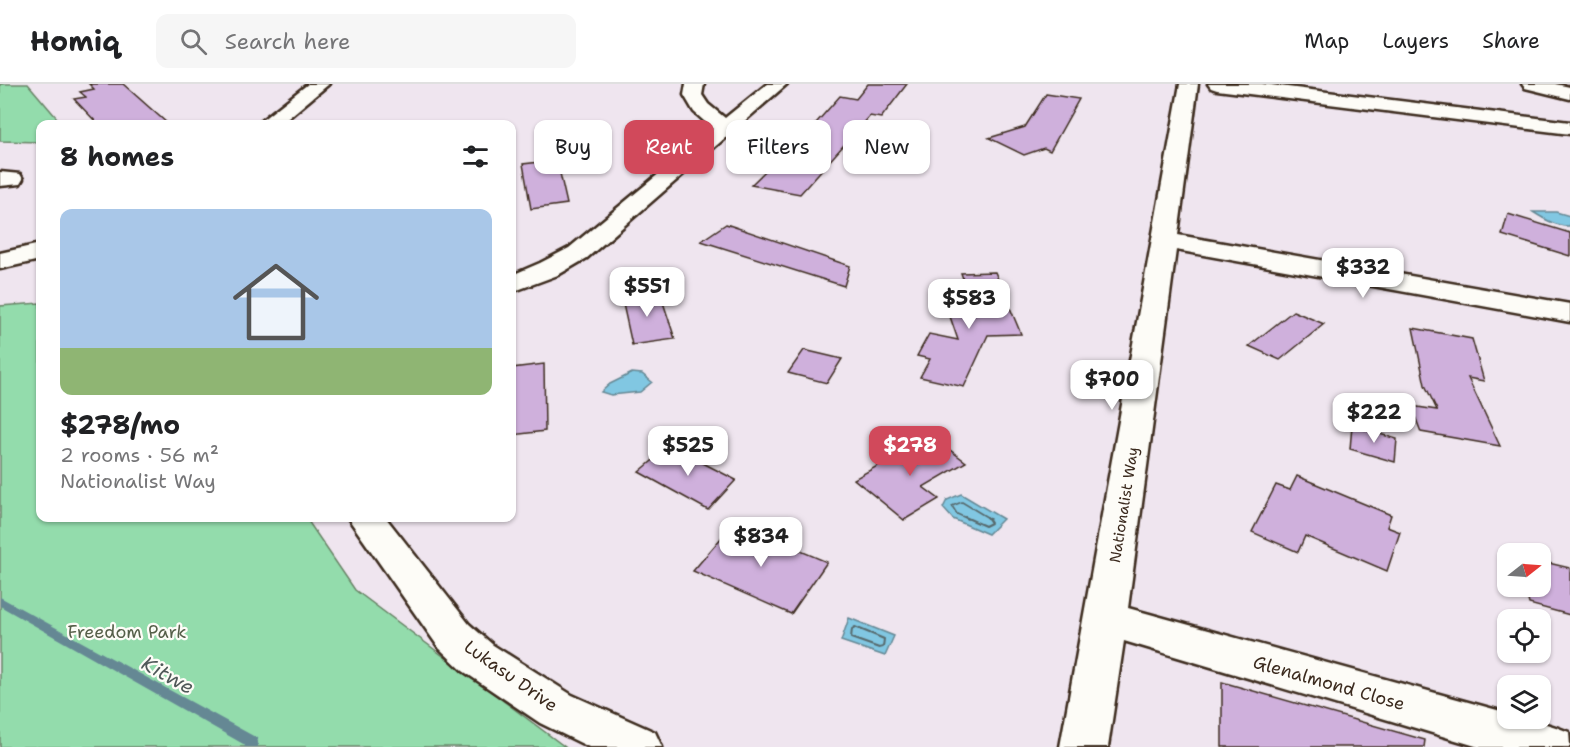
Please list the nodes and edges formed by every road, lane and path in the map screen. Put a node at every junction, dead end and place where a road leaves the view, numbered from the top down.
1 (320, 84) edge
2 (695, 84) edge
3 (778, 84) edge
4 (1189, 84) edge
5 (1217, 84) edge
6 (1531, 84) edge
7 (1570, 93) edge
8 (274, 120) edge
9 (724, 128) junction
10 (1570, 128) edge
11 (1164, 240) junction
12 (36, 253) edge
13 (0, 261) edge
14 (516, 282) edge
15 (1570, 313) edge
16 (369, 522) edge
17 (1106, 619) junction
18 (638, 747) edge
19 (1084, 747) edge
20 (1552, 747) edge

1 - 8 street
2 - 9 street
3 - 9 street
4 - 11 street, Nationalist Way
5 - 10 street
6 - 7 street
9 - 14 street
11 - 15 street
11 - 17 street, Nationalist Way
12 - 13 street
16 - 18 street, Lukasu Drive
17 - 19 street, Nationalist Way
17 - 20 street, Glenalmond Close

